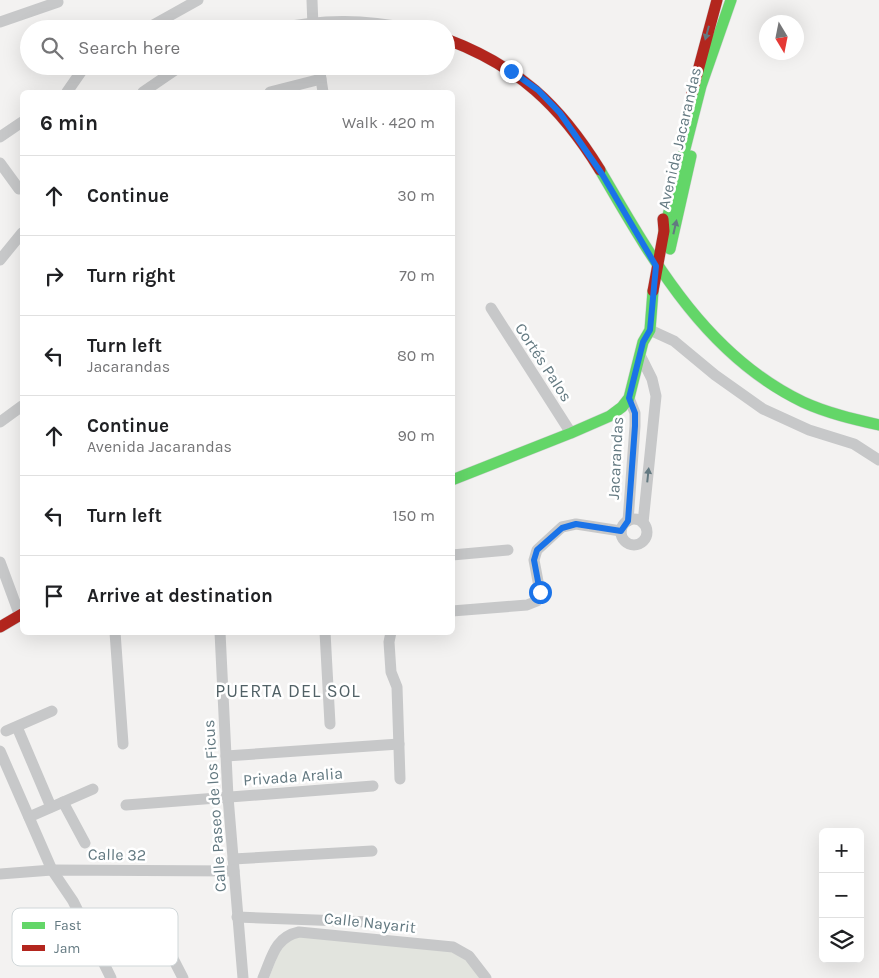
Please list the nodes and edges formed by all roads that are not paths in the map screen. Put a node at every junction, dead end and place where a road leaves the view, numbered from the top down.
1 (198, 0) edge
2 (312, 0) edge
3 (717, 0) edge
4 (733, 0) edge
5 (58, 2) dead end
6 (162, 20) edge
7 (312, 20) edge
8 (0, 22) edge
9 (455, 43) edge
10 (79, 75) edge
11 (168, 75) edge
12 (320, 75) edge
13 (321, 80) junction
14 (68, 90) edge
15 (146, 90) edge
16 (278, 90) edge
17 (323, 90) edge
18 (20, 123) edge
19 (0, 137) edge
20 (0, 163) edge
21 (19, 189) dead end
22 (664, 231) junction
23 (20, 235) edge
24 (0, 260) edge
25 (658, 273) junction
26 (491, 308) dead end
27 (650, 330) junction
28 (640, 355) junction
29 (629, 398) junction
30 (20, 407) edge
31 (0, 422) edge
32 (879, 425) edge
33 (570, 433) junction
34 (879, 460) edge
35 (455, 479) edge
36 (628, 521) junction
37 (643, 523) junction
38 (621, 531) junction
39 (508, 550) dead end
40 (455, 555) edge
41 (0, 562) edge
42 (455, 611) edge
43 (20, 612) edge
44 (20, 616) edge
45 (0, 627) edge
46 (115, 635) edge
47 (220, 635) edge
48 (325, 635) edge
49 (390, 635) edge
50 (52, 711) dead end
51 (330, 724) dead end
52 (123, 744) dead end
53 (399, 744) junction
54 (0, 751) edge
55 (226, 756) junction
56 (400, 779) dead end
57 (373, 786) dead end
58 (93, 789) dead end
59 (228, 797) junction
60 (63, 802) junction
61 (126, 804) dead end
62 (51, 807) junction
63 (29, 817) junction
64 (85, 843) dead end
65 (372, 851) dead end
66 (233, 859) junction
67 (52, 870) junction
68 (234, 871) junction
69 (0, 874) edge
70 (77, 908) edge
71 (237, 917) junction
72 (370, 922) dead end
73 (106, 966) edge
74 (177, 966) edge
75 (112, 978) edge
76 (183, 978) edge
77 (242, 978) edge
78 (263, 978) edge
79 (486, 978) edge

1 - 6 street
2 - 7 street
3 -> 22 street, Avenida Jacarandas
4 - 22 street
25 -> 4 street, Avenida Jacarandas
5 - 8 street
9 - 25 street
10 - 14 street
11 - 15 street
12 - 13 street
13 - 16 street
13 - 17 street
18 - 19 street
20 - 21 street
22 - 25 street, Avenida Jacarandas
23 - 24 street
25 - 27 street, Avenida Jacarandas
25 - 32 street
26 - 33 street, Cortés Palos
27 - 28 street, Avenida Jacarandas
27 - 34 street
28 - 29 street, Avenida Jacarandas
37 -> 28 street, Jacarandas
29 - 33 street
29 - 36 street, Jacarandas
30 - 31 street
33 - 35 street
36 - 37 street
36 - 38 street
37 - 38 street
38 - 42 street
39 - 40 street
41 - 43 street
44 - 45 street
46 - 52 street
47 - 55 street, Calle Paseo de los Ficus
48 - 51 street
49 - 53 street
50 - 62 street
53 - 55 street
53 - 56 street
54 - 63 street
55 - 59 street, Calle Paseo de los Ficus
57 - 59 street, Privada Aralia
58 - 60 street
59 - 61 street, Privada Aralia
59 - 66 street, Calle Paseo de los Ficus
60 - 62 street
60 - 64 street
62 - 63 street
63 - 67 street
65 - 66 street
66 - 68 street, Calle Paseo de los Ficus
67 - 68 street, Calle 32
67 - 69 street, Calle 32
67 - 70 street
68 - 71 street, Calle Paseo de los Ficus
71 - 72 street
71 - 77 street, Calle Paseo de los Ficus
73 - 75 street
74 - 76 street
78 - 79 street, Calle Nayarit

